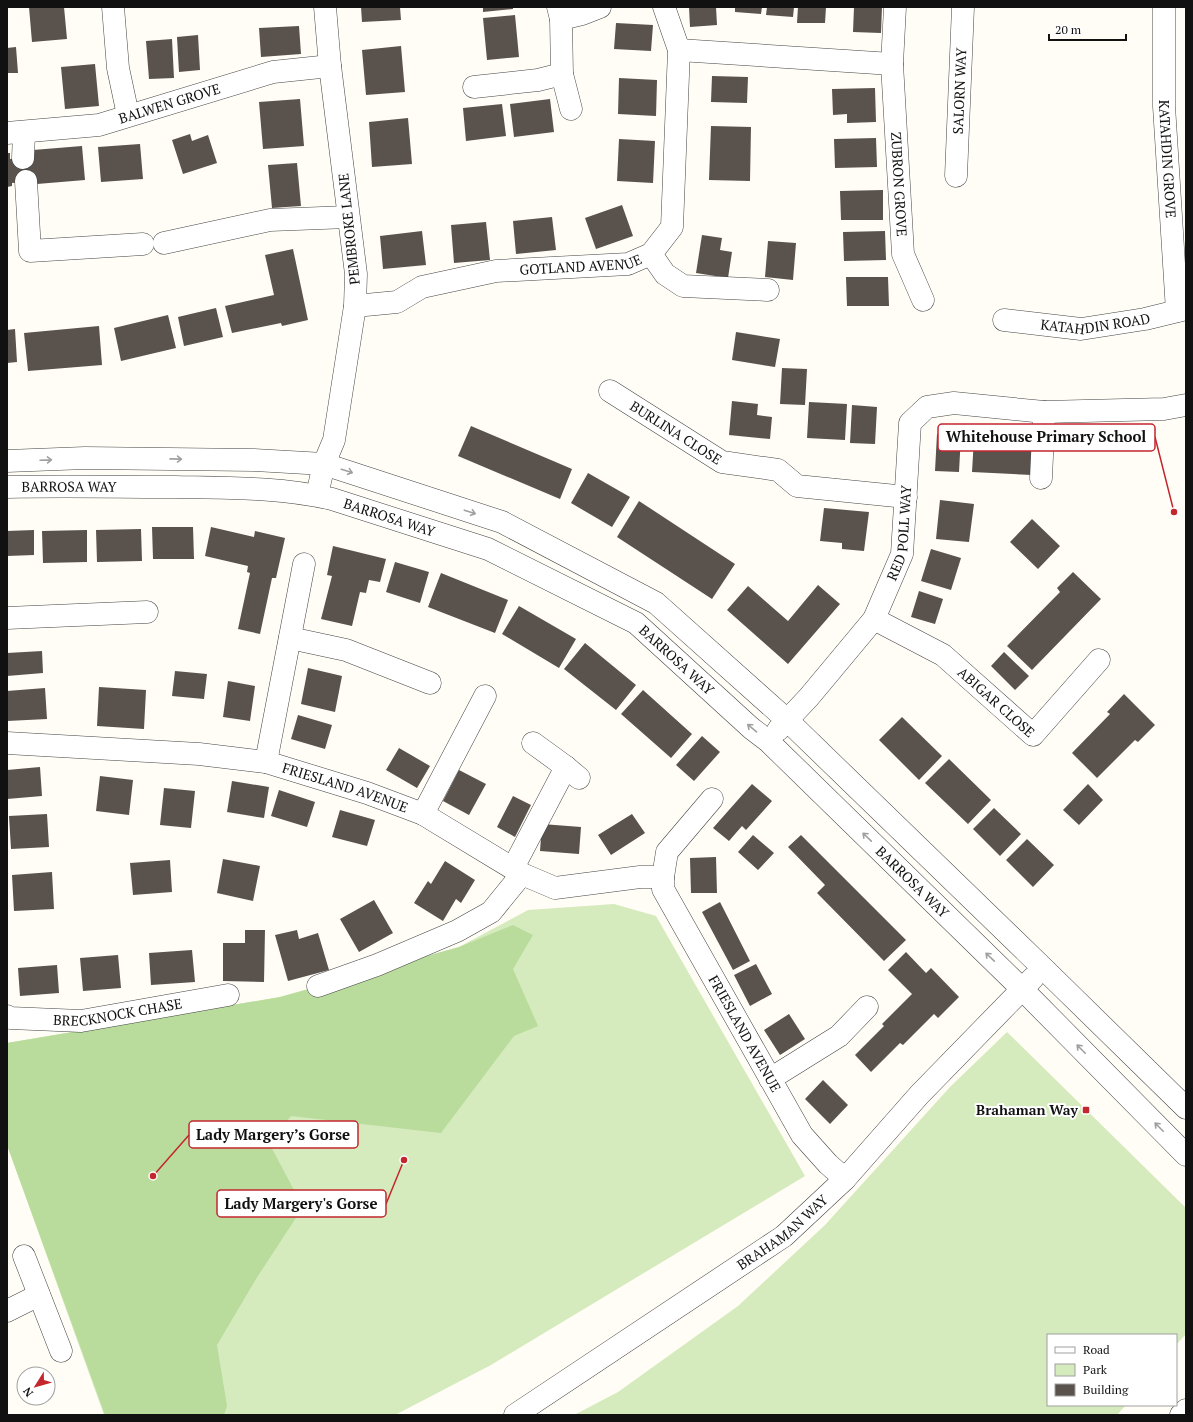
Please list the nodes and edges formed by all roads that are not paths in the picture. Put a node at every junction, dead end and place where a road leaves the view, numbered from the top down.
1 (113, 7) edge
2 (325, 7) edge
3 (600, 7) edge
4 (664, 7) edge
5 (895, 7) edge
6 (963, 7) edge
7 (1164, 7) edge
8 (559, 13) edge
9 (679, 50) junction
10 (892, 64) junction
11 (330, 66) junction
12 (562, 74) junction
13 (474, 87) dead end
14 (571, 109) dead end
15 (128, 115) junction
16 (16, 133) edge
17 (23, 158) dead end
18 (956, 176) dead end
19 (26, 181) dead end
20 (348, 217) junction
21 (651, 254) junction
22 (768, 290) dead end
23 (923, 300) dead end
24 (355, 306) junction
25 (1181, 310) edge
26 (1004, 320) dead end
27 (610, 390) dead end
28 (1186, 405) edge
29 (1044, 412) junction
30 (7, 461) edge
31 (324, 464) junction
32 (1042, 478) dead end
33 (7, 487) edge
34 (317, 495) junction
35 (906, 497) junction
36 (304, 564) dead end
37 (147, 612) dead end
38 (7, 618) edge
39 (874, 619) junction
40 (290, 638) junction
41 (1099, 660) dead end
42 (430, 683) dead end
43 (485, 696) dead end
44 (787, 720) junction
45 (768, 741) junction
46 (7, 743) edge
47 (533, 743) dead end
48 (266, 762) junction
49 (712, 799) dead end
50 (423, 814) junction
51 (518, 871) junction
52 (663, 877) junction
53 (1043, 968) junction
54 (318, 986) dead end
55 (1022, 989) junction
56 (228, 995) dead end
57 (867, 1007) dead end
58 (7, 1016) edge
59 (770, 1079) junction
60 (1186, 1108) edge
61 (1186, 1155) edge
62 (845, 1179) junction
63 (24, 1256) dead end
64 (39, 1295) junction
65 (7, 1311) edge
66 (61, 1351) dead end
67 (1186, 1410) edge
68 (515, 1415) edge
69 (1181, 1415) edge

1 - 15 street
2 - 11 street, PEMBROKE LANE
3 - 8 street
4 - 9 street, GOTLAND AVENUE
5 - 10 street, ZUBRON GROVE
6 - 18 street, SALORN WAY
7 - 25 street, KATAHDIN GROVE
8 - 12 street
9 - 10 street
9 - 21 street, GOTLAND AVENUE
10 - 23 street, ZUBRON GROVE
11 - 15 street, BALWEN GROVE
11 - 20 street, PEMBROKE LANE
12 - 13 street
12 - 14 street
15 - 16 street, BALWEN GROVE
16 - 17 street
19 - 20 street
20 - 24 street, PEMBROKE LANE
21 - 22 street
21 - 24 street, GOTLAND AVENUE
24 - 31 street, PEMBROKE LANE
25 - 26 street, KATAHDIN ROAD
27 - 35 street, BURLINA CLOSE
28 - 29 street, RED POLL WAY
29 - 32 street
29 - 35 street, RED POLL WAY
30 -> 31 street, BARROSA WAY
31 - 34 street, PEMBROKE LANE
31 -> 44 street, BARROSA WAY
33 - 34 street, BARROSA WAY
45 -> 34 street, BARROSA WAY
35 - 39 street, RED POLL WAY
36 - 40 street
37 - 38 street
39 - 41 street, ABIGAR CLOSE
39 - 44 street, RED POLL WAY
40 - 42 street
40 - 48 street
43 - 50 street
44 - 45 street, RED POLL WAY
44 - 53 street, BARROSA WAY
55 -> 45 street, BARROSA WAY
46 - 48 street, FRIESLAND AVENUE
47 - 51 street
48 - 50 street, FRIESLAND AVENUE
49 - 52 street, FRIESLAND AVENUE
50 - 51 street, FRIESLAND AVENUE
51 - 52 street, FRIESLAND AVENUE
51 - 54 street
52 - 59 street, FRIESLAND AVENUE
53 - 55 street, BRAHAMAN WAY
53 - 60 street, BARROSA WAY
61 -> 55 street, BARROSA WAY
55 - 62 street, BRAHAMAN WAY
56 - 58 street, BRECKNOCK CHASE
57 - 59 street
59 - 62 street, FRIESLAND AVENUE
62 - 68 street, BRAHAMAN WAY
63 - 64 street
64 - 65 street
64 - 66 street
67 - 69 street

